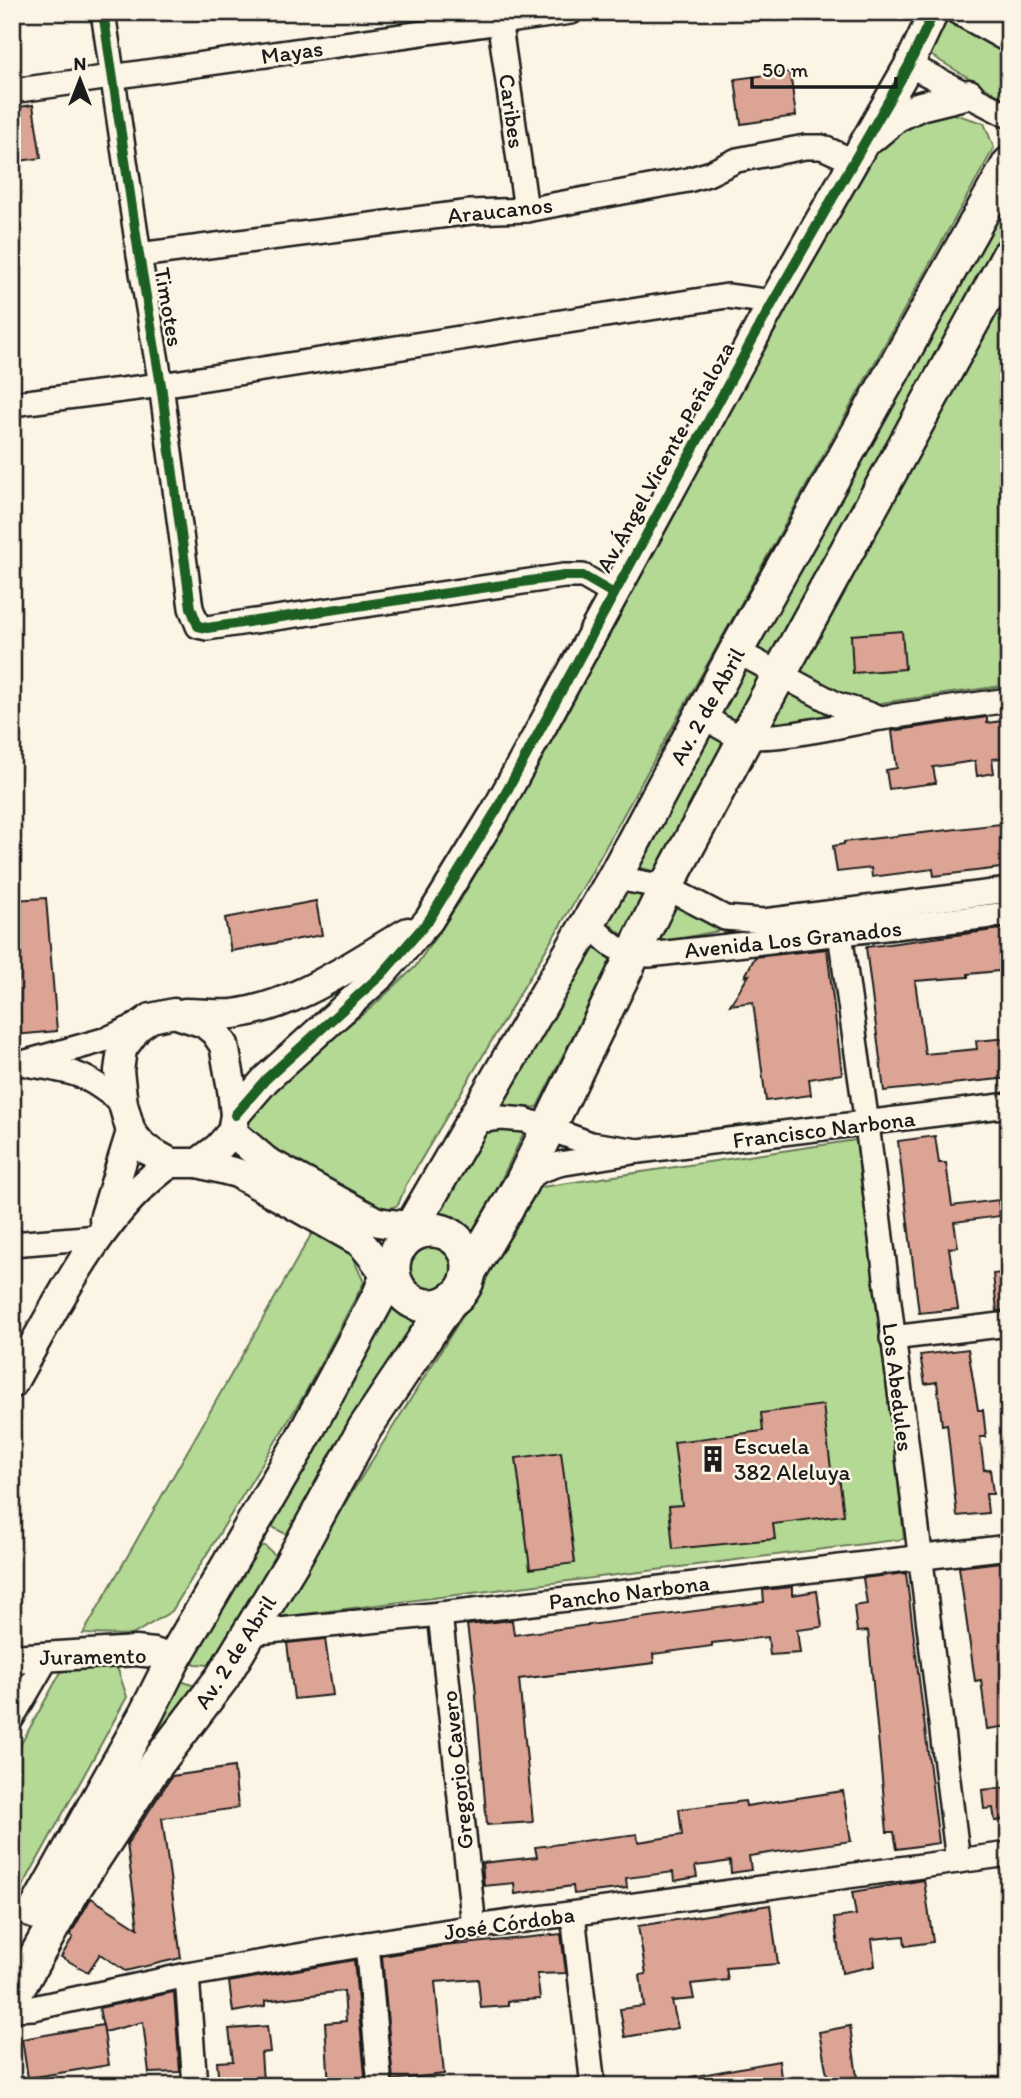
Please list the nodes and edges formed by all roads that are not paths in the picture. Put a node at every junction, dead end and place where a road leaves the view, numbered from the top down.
1 (103, 12) edge
2 (571, 12) edge
3 (934, 12) edge
4 (957, 12) edge
5 (1003, 12) edge
6 (499, 18) edge
7 (1009, 24) edge
8 (1009, 41) edge
9 (908, 65) junction
10 (111, 77) junction
11 (12, 91) edge
12 (969, 94) junction
13 (1009, 116) edge
14 (856, 155) junction
15 (1009, 164) edge
16 (526, 210) junction
17 (139, 255) junction
18 (1009, 255) edge
19 (773, 302) junction
20 (160, 385) junction
21 (12, 404) edge
22 (614, 594) junction
23 (736, 651) junction
24 (779, 674) junction
25 (1009, 700) edge
26 (702, 715) junction
27 (881, 718) junction
28 (746, 736) junction
29 (613, 880) junction
30 (666, 887) junction
31 (1009, 890) edge
32 (1009, 914) edge
33 (429, 920) junction
34 (588, 922) junction
35 (839, 923) junction
36 (631, 955) junction
37 (162, 1016) junction
38 (18, 1065) edge
39 (123, 1104) junction
40 (1009, 1105) edge
41 (474, 1121) junction
42 (234, 1124) junction
43 (867, 1124) junction
44 (547, 1128) junction
45 (131, 1132) junction
46 (639, 1152) junction
47 (184, 1163) junction
48 (522, 1182) junction
49 (98, 1237) junction
50 (12, 1244) edge
51 (404, 1255) junction
52 (470, 1272) junction
53 (450, 1301) junction
54 (1009, 1324) edge
55 (892, 1338) junction
56 (12, 1384) edge
57 (245, 1536) junction
58 (1009, 1547) edge
59 (921, 1558) junction
60 (291, 1564) junction
61 (440, 1614) junction
62 (249, 1633) junction
63 (48, 1656) junction
64 (12, 1659) edge
65 (173, 1660) junction
66 (222, 1678) junction
67 (12, 1718) edge
68 (1009, 1854) edge
69 (958, 1861) junction
70 (573, 1915) junction
71 (474, 1927) junction
72 (367, 1944) junction
73 (12, 1953) edge
74 (187, 1975) junction
75 (12, 1999) edge
76 (12, 2009) edge
77 (195, 2086) edge
78 (380, 2086) edge
79 (593, 2086) edge

1 - 10 street, Timotes
2 - 6 street, Mayas
3 - 9 street, Av Ángel Vicente Peñaloza
4 - 8 street
5 - 7 street
6 - 10 street, Mayas
6 - 16 street, Caribes
9 - 12 street
9 - 14 street, Av Ángel Vicente Peñaloza
10 - 11 street, Mayas
10 - 17 street, Timotes
12 - 13 street
12 - 14 street
14 - 16 street, Araucanos
14 - 19 street, Av Ángel Vicente Peñaloza
15 - 23 main road, Av. 2 de Abril
16 - 17 street, Araucanos
17 - 20 street, Timotes
18 - 24 main road, Av. 2 de Abril
19 - 20 street
19 - 22 street, Av Ángel Vicente Peñaloza
20 - 21 street
20 - 22 street, Timotes
22 - 33 street, Av Ángel Vicente Peñaloza
23 - 24 street
23 - 26 main road, Av. 2 de Abril
24 - 27 street
24 - 28 main road, Av. 2 de Abril
25 - 27 street
26 - 28 street
26 - 29 main road, Av. 2 de Abril
27 - 28 street
28 - 30 main road, Av. 2 de Abril
29 - 30 street, Avenida Los Granados
29 - 34 main road, Av. 2 de Abril
30 - 35 street, Avenida Los Granados
30 - 36 main road, Av. 2 de Abril
31 - 35 street, Avenida Los Granados
32 - 35 street, Avenida Los Granados
33 - 37 street
33 - 42 street, Av Ángel Vicente Peñaloza
34 - 36 street
34 - 41 main road, Av. 2 de Abril
35 - 36 street, Avenida Los Granados
35 - 43 street, Los Abedules
36 - 44 main road, Av. 2 de Abril
37 - 38 street
37 - 39 street
37 - 42 street
38 - 39 street
39 - 45 street
40 - 43 street, Francisco Narbona
41 - 44 street, Francisco Narbona
41 - 51 main road, Av. 2 de Abril
42 - 47 street
42 - 51 street
43 - 46 street, Francisco Narbona
43 - 55 street, Los Abedules
44 - 46 street, Francisco Narbona
44 - 48 main road, Av. 2 de Abril
45 - 47 street
45 - 49 street
46 - 48 street, Francisco Narbona
47 - 49 street
47 - 51 street
48 - 52 main road, Av. 2 de Abril
49 - 50 street
49 - 56 street
51 - 52 main road
51 - 53 main road
51 - 57 main road, Av. 2 de Abril
52 - 53 main road
53 - 60 main road, Av. 2 de Abril
54 - 55 street
55 - 59 street, Los Abedules
57 - 60 main road
57 - 65 main road, Av. 2 de Abril
58 - 59 street, Pancho Narbona
59 - 61 street, Pancho Narbona
59 - 69 street, Los Abedules
60 - 62 main road, Av. 2 de Abril
61 - 62 street, Pancho Narbona
61 - 71 street, Gregorio Cavero
62 - 66 main road, Av. 2 de Abril
63 - 64 street, Juramento
63 - 65 street, Juramento
63 - 67 street
65 - 66 main road
65 - 73 main road, Av. 2 de Abril
66 - 75 main road, Av. 2 de Abril
68 - 69 street, José Córdoba
69 - 70 street, José Córdoba
70 - 71 street, José Córdoba
70 - 79 street
71 - 72 street, José Córdoba
72 - 74 street, José Córdoba
72 - 78 street
74 - 76 street, José Córdoba
74 - 77 street

